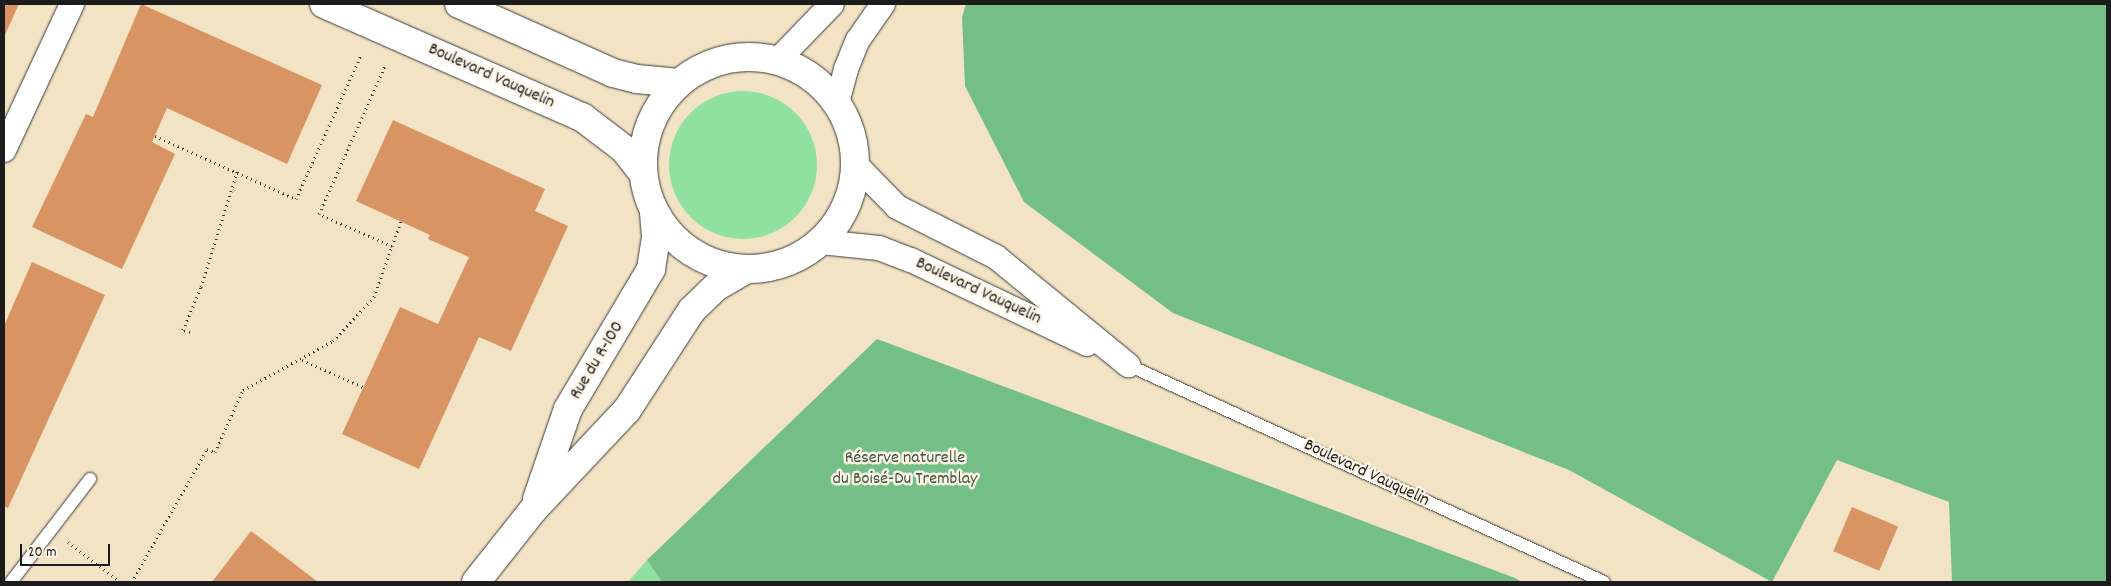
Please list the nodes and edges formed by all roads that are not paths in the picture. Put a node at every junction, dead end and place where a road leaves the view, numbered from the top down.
1 (72, 4) edge
2 (324, 4) edge
3 (459, 4) edge
4 (832, 4) edge
5 (883, 4) edge
6 (778, 61) junction
7 (679, 83) junction
8 (837, 103) junction
9 (4, 150) edge
10 (856, 165) junction
11 (643, 173) junction
12 (654, 212) junction
13 (821, 242) junction
14 (745, 270) junction
15 (1128, 365) junction
16 (90, 479) dead end
17 (533, 510) junction
18 (12, 582) edge
19 (476, 582) edge
20 (1604, 582) edge

1 - 9 street
2 - 11 street, Boulevard Vauquelin
3 - 7 street
4 - 6 street
5 - 8 street
6 - 7 street
6 - 8 street
7 - 11 street
8 - 10 street
10 - 13 street
10 - 15 street, Boulevard Vauquelin
11 - 12 street
12 - 14 street
12 - 17 street, Rue du R-100
13 - 14 street
13 - 15 street, Boulevard Vauquelin
14 - 17 street, Rue du R-100
15 - 20 lane, Boulevard Vauquelin
16 - 18 lane
17 - 19 street, Rue du R-100

